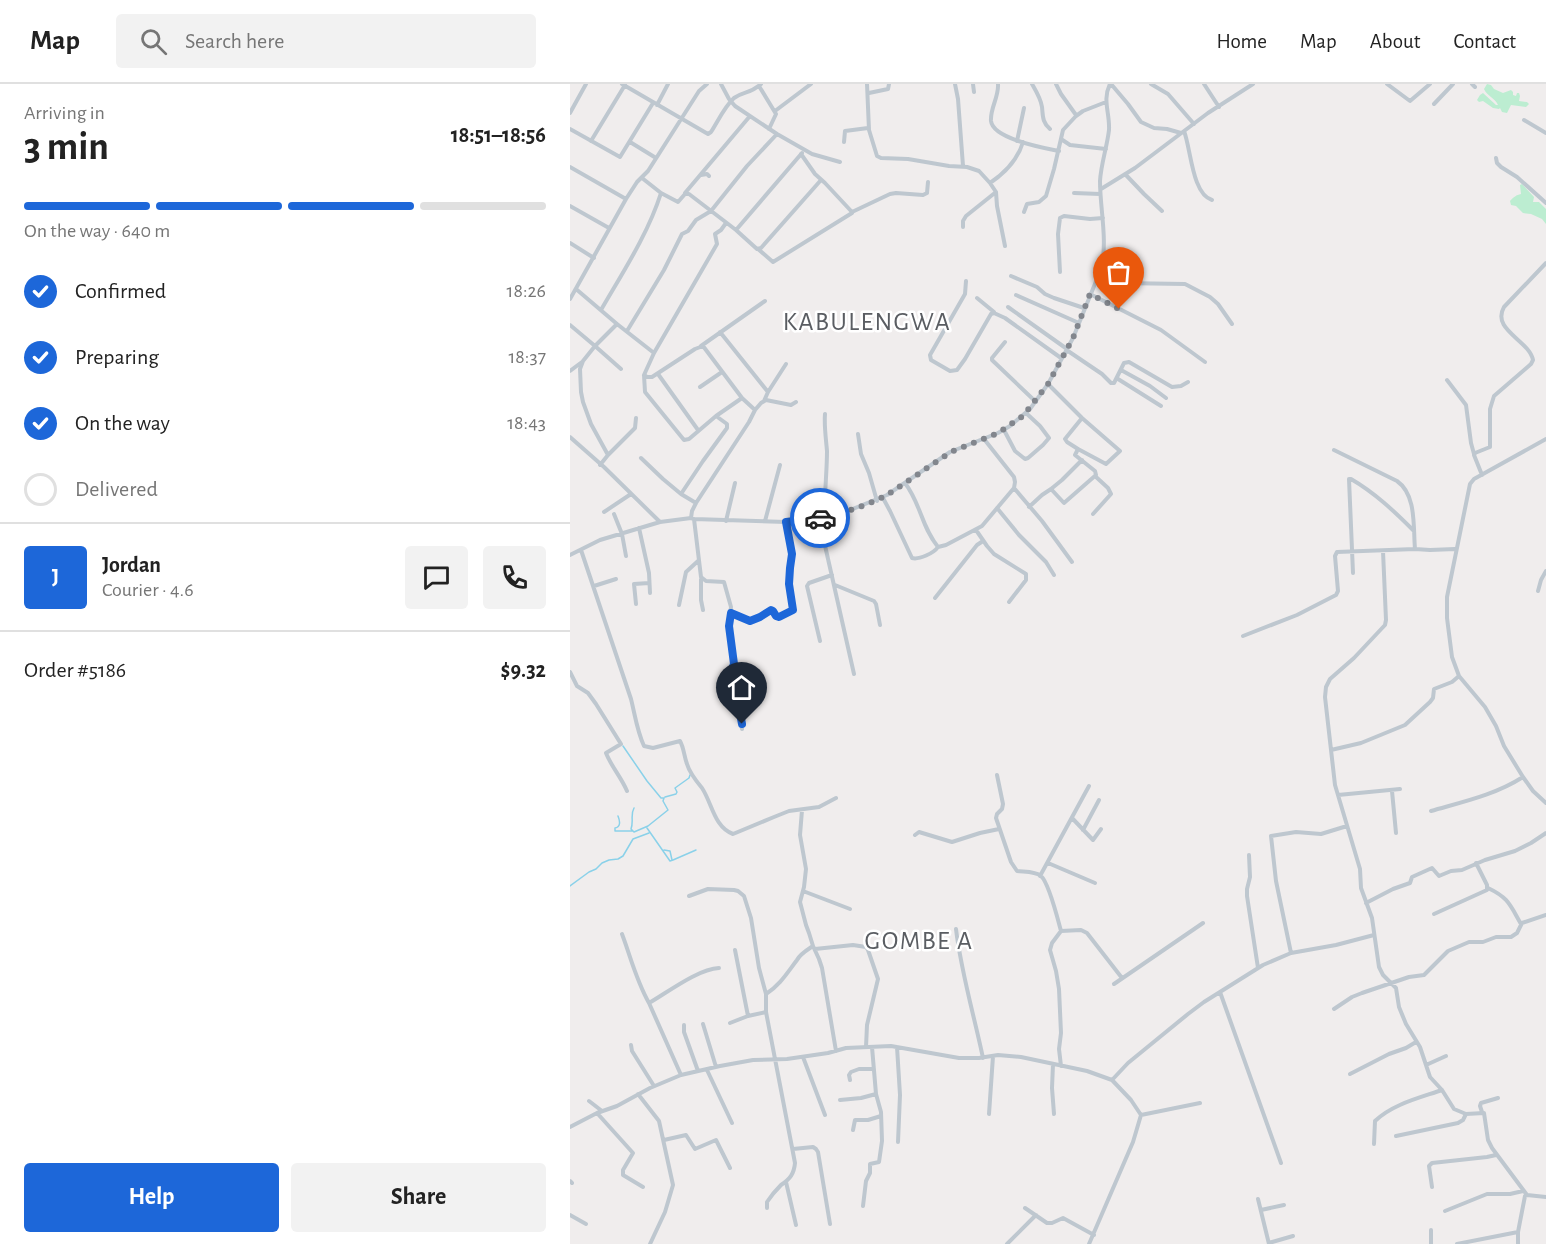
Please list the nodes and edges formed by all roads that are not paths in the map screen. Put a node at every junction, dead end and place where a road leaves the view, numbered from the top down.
1 (586, 84) edge
2 (669, 84) edge
3 (707, 84) edge
4 (722, 84) edge
5 (811, 84) edge
6 (867, 84) edge
7 (889, 84) edge
8 (955, 84) edge
9 (973, 84) edge
10 (998, 84) edge
11 (1032, 84) edge
12 (1056, 84) edge
13 (1110, 84) edge
14 (1151, 84) edge
15 (1203, 84) edge
16 (1253, 84) edge
17 (1387, 84) edge
18 (1430, 84) edge
19 (1453, 84) edge
20 (627, 85) edge
21 (760, 85) edge
22 (1395, 86) edge
23 (975, 92) dead end
24 (868, 93) junction
25 (731, 101) junction
26 (1106, 102) junction
27 (655, 104) junction
28 (1434, 104) dead end
29 (1219, 107) junction
30 (1024, 108) dead end
31 (775, 111) junction
32 (570, 113) edge
33 (1076, 115) junction
34 (750, 116) junction
35 (681, 119) junction
36 (1524, 120) dead end
37 (1194, 124) junction
38 (868, 128) junction
39 (570, 129) edge
40 (769, 129) junction
41 (1050, 129) dead end
42 (1183, 132) junction
43 (1546, 133) edge
44 (777, 134) junction
45 (1061, 139) junction
46 (591, 141) junction
47 (1017, 141) junction
48 (630, 142) junction
49 (844, 142) dead end
50 (1023, 142) junction
51 (1106, 149) junction
52 (802, 151) junction
53 (1059, 151) junction
54 (656, 158) junction
55 (1496, 158) dead end
56 (840, 162) dead end
57 (963, 166) junction
58 (570, 167) edge
59 (1125, 174) junction
60 (700, 175) junction
61 (709, 176) dead end
62 (642, 178) junction
63 (821, 180) junction
64 (928, 182) dead end
65 (990, 183) junction
66 (996, 192) junction
67 (1100, 192) junction
68 (661, 193) junction
69 (1074, 193) dead end
70 (685, 194) junction
71 (626, 199) junction
72 (1212, 200) dead end
73 (1546, 203) edge
74 (570, 206) edge
75 (711, 211) junction
76 (1162, 211) dead end
77 (853, 212) junction
78 (1024, 212) dead end
79 (1103, 218) junction
80 (726, 223) junction
81 (963, 226) dead end
82 (609, 228) junction
83 (735, 230) junction
84 (570, 243) edge
85 (1005, 246) dead end
86 (758, 249) junction
87 (594, 258) junction
88 (1546, 263) edge
89 (1060, 272) dead end
90 (1099, 275) junction
91 (1011, 276) dead end
92 (966, 281) dead end
93 (576, 289) junction
94 (1090, 294) junction
95 (1016, 295) dead end
96 (977, 298) dead end
97 (570, 299) edge
98 (765, 301) dead end
99 (1008, 308) dead end
100 (1084, 308) junction
101 (601, 310) junction
102 (994, 313) junction
103 (1079, 323) junction
104 (617, 324) junction
105 (1232, 324) dead end
106 (570, 325) edge
107 (627, 331) junction
108 (720, 332) junction
109 (1005, 342) dead end
110 (595, 346) junction
111 (701, 346) junction
112 (1066, 351) junction
113 (654, 353) junction
114 (1062, 358) junction
115 (583, 361) junction
116 (1205, 362) dead end
117 (786, 364) dead end
118 (621, 369) dead end
119 (1121, 370) junction
120 (570, 371) edge
121 (723, 372) junction
122 (658, 374) junction
123 (644, 375) junction
124 (1116, 379) junction
125 (1448, 380) dead end
126 (1188, 382) dead end
127 (1048, 384) junction
128 (700, 387) dead end
129 (768, 392) junction
130 (1166, 398) dead end
131 (742, 399) junction
132 (764, 401) junction
133 (796, 402) dead end
134 (1036, 402) junction
135 (1161, 406) dead end
136 (754, 410) junction
137 (1026, 413) junction
138 (825, 414) dead end
139 (716, 416) junction
140 (636, 418) dead end
141 (1082, 418) junction
142 (698, 430) junction
143 (1004, 430) junction
144 (858, 434) dead end
145 (570, 437) edge
146 (984, 439) junction
147 (1546, 439) edge
148 (1078, 449) junction
149 (1334, 450) dead end
150 (1474, 454) junction
151 (608, 455) junction
152 (640, 458) dead end
153 (1082, 460) junction
154 (600, 465) junction
155 (780, 465) dead end
156 (1482, 475) junction
157 (1095, 476) junction
158 (735, 483) dead end
159 (905, 483) junction
160 (1014, 488) junction
161 (1051, 489) junction
162 (631, 494) junction
163 (681, 494) junction
164 (883, 498) junction
165 (877, 501) junction
166 (696, 503) junction
167 (1029, 507) junction
168 (997, 508) junction
169 (604, 512) dead end
170 (614, 514) dead end
171 (1093, 514) dead end
172 (825, 517) junction
173 (693, 519) junction
174 (819, 519) junction
175 (726, 521) junction
176 (765, 521) junction
177 (660, 522) junction
178 (786, 522) junction
179 (639, 528) junction
180 (976, 530) junction
181 (1414, 531) junction
182 (622, 534) junction
183 (983, 541) junction
184 (938, 547) junction
185 (1415, 549) junction
186 (1455, 549) junction
187 (581, 550) junction
188 (1383, 551) junction
189 (1352, 552) junction
190 (570, 555) edge
191 (626, 556) dead end
192 (698, 561) junction
193 (1072, 562) dead end
194 (1546, 571) edge
195 (1353, 573) dead end
196 (832, 575) junction
197 (1054, 575) dead end
198 (616, 579) dead end
199 (701, 579) junction
200 (649, 583) junction
201 (834, 585) junction
202 (594, 586) junction
203 (1538, 591) dead end
204 (650, 593) dead end
205 (935, 598) dead end
206 (1009, 602) dead end
207 (636, 604) dead end
208 (680, 605) dead end
209 (703, 610) dead end
210 (731, 613) junction
211 (880, 625) dead end
212 (1243, 636) dead end
213 (820, 641) dead end
214 (570, 672) edge
215 (854, 674) dead end
216 (1459, 676) junction
217 (742, 729) dead end
218 (1331, 750) junction
219 (997, 775) dead end
220 (1523, 777) junction
221 (1089, 786) dead end
222 (1400, 789) dead end
223 (627, 790) dead end
224 (1392, 791) junction
225 (1338, 795) junction
226 (836, 798) dead end
227 (1100, 800) dead end
228 (1546, 803) edge
229 (802, 810) junction
230 (1431, 811) dead end
231 (1072, 818) junction
232 (1347, 826) junction
233 (1101, 828) dead end
234 (999, 829) junction
235 (1083, 830) junction
236 (1396, 833) dead end
237 (1546, 833) edge
238 (915, 835) dead end
239 (1248, 855) dead end
240 (1048, 863) junction
241 (1476, 863) junction
242 (1040, 876) junction
243 (1095, 883) dead end
244 (1488, 888) junction
245 (803, 891) junction
246 (689, 896) dead end
247 (1366, 903) junction
248 (849, 909) dead end
249 (1434, 914) dead end
250 (1546, 915) edge
251 (1203, 923) dead end
252 (1521, 924) junction
253 (956, 929) dead end
254 (1061, 931) junction
255 (622, 934) dead end
256 (1374, 935) junction
257 (814, 948) junction
258 (735, 950) dead end
259 (1291, 953) junction
260 (719, 968) dead end
261 (1258, 968) junction
262 (1122, 978) junction
263 (1392, 983) junction
264 (1114, 984) dead end
265 (1220, 992) junction
266 (766, 994) junction
267 (649, 1003) junction
268 (1334, 1010) dead end
269 (766, 1012) junction
270 (748, 1016) junction
271 (703, 1023) dead end
272 (730, 1023) dead end
273 (684, 1025) dead end
274 (1416, 1042) junction
275 (631, 1045) dead end
276 (866, 1047) junction
277 (872, 1047) junction
278 (897, 1047) junction
279 (836, 1051) junction
280 (993, 1056) junction
281 (1446, 1056) dead end
282 (803, 1057) junction
283 (983, 1058) junction
284 (775, 1059) junction
285 (1053, 1064) junction
286 (1425, 1065) junction
287 (1062, 1066) junction
288 (716, 1067) junction
289 (874, 1069) junction
290 (707, 1070) junction
291 (698, 1071) junction
292 (1350, 1074) dead end
293 (681, 1075) junction
294 (850, 1080) dead end
295 (1112, 1080) junction
296 (654, 1086) junction
297 (1442, 1090) junction
298 (638, 1094) junction
299 (876, 1094) junction
300 (1498, 1098) dead end
301 (840, 1100) dead end
302 (589, 1101) dead end
303 (1200, 1103) dead end
304 (602, 1111) junction
305 (1482, 1112) junction
306 (597, 1113) junction
307 (989, 1114) dead end
308 (1054, 1114) dead end
309 (1466, 1114) junction
310 (825, 1115) dead end
311 (1141, 1115) junction
312 (881, 1116) junction
313 (732, 1123) dead end
314 (570, 1127) edge
315 (853, 1130) dead end
316 (1396, 1136) dead end
317 (664, 1140) junction
318 (898, 1142) dead end
319 (1374, 1144) dead end
320 (793, 1149) junction
321 (1496, 1155) junction
322 (1281, 1163) dead end
323 (730, 1168) dead end
324 (786, 1182) junction
325 (643, 1187) dead end
326 (1432, 1188) dead end
327 (1523, 1191) junction
328 (1527, 1195) junction
329 (1546, 1197) edge
330 (1258, 1199) dead end
331 (1284, 1205) dead end
332 (863, 1206) dead end
333 (767, 1208) dead end
334 (1025, 1208) dead end
335 (1261, 1210) junction
336 (1445, 1211) dead end
337 (570, 1215) edge
338 (1036, 1215) junction
339 (586, 1224) dead end
340 (830, 1224) dead end
341 (796, 1225) dead end
342 (1431, 1230) dead end
343 (1518, 1232) junction
344 (1094, 1235) junction
345 (1293, 1236) dead end
346 (1269, 1243) edge
347 (650, 1244) edge
348 (1007, 1244) edge
349 (1089, 1244) edge
350 (1431, 1244) edge
351 (1457, 1244) edge
352 (1518, 1244) edge

1 - 32 street
2 - 27 street
3 - 35 street
4 - 25 street
5 - 31 street
6 - 24 street
7 - 24 street
8 - 57 street
9 - 23 street
10 - 47 street
11 - 41 street
12 - 33 street
13 - 26 street
13 - 42 street
14 - 37 street
15 - 29 street
16 - 29 street
17 - 22 street
18 - 22 street
19 - 28 street
20 - 27 street
20 - 46 street
21 - 25 street
21 - 31 street
24 - 38 street
25 - 34 street
25 - 35 street
26 - 33 street
26 - 51 street
27 - 35 street
27 - 48 street
29 - 37 street
30 - 47 street
31 - 40 street
33 - 45 street
34 - 40 street
34 - 60 street
35 - 54 street
36 - 43 street
37 - 42 street
38 - 49 street
38 - 57 street
39 - 46 street
40 - 44 street
42 - 59 street
42 - 72 street
44 - 52 street
44 - 75 street
45 - 51 street
45 - 53 street
46 - 48 street
47 - 50 street
48 - 54 street
50 - 53 street
50 - 65 street
51 - 67 street
52 - 56 street
52 - 63 street
52 - 83 street
53 - 78 street
54 - 62 street
55 - 73 street
57 - 65 street
58 - 71 street
59 - 67 street
59 - 76 street
60 - 61 street
60 - 70 street
62 - 68 street
62 - 71 street
63 - 77 street
63 - 86 street
64 - 77 street
65 - 66 street
66 - 81 street
66 - 85 street
67 - 69 street
67 - 79 street
68 - 70 street
68 - 101 street
70 - 75 street
71 - 82 street
74 - 82 street
75 - 80 street
75 - 107 street
77 - 86 street
79 - 89 street
79 - 90 street
80 - 83 street
80 - 113 street
82 - 87 street
83 - 86 street
84 - 87 street
87 - 93 street
88 - 150 street
90 - 94 street
90 - 105 street
91 - 100 street
92 - 102 street
93 - 97 street
93 - 101 street
94 - 100 street
94 - 116 street
95 - 103 street
96 - 102 street
98 - 108 street
99 - 112 street
100 - 103 street
101 - 104 street
102 - 114 street
103 - 112 street
104 - 107 street
104 - 110 street
106 - 110 street
107 - 113 street
108 - 111 street
108 - 129 street
109 - 134 street
110 - 115 street
110 - 118 street
111 - 121 street
111 - 122 street
112 - 114 street
112 - 124 street
113 - 123 street
114 - 127 street
115 - 120 street
115 - 151 street
117 - 129 street
119 - 124 street
119 - 126 street
119 - 130 street
121 - 128 street
121 - 131 street
122 - 123 street
122 - 142 street
123 - 142 street
124 - 135 street
125 - 150 street
127 - 134 street
127 - 141 street
129 - 132 street
131 - 136 street
131 - 139 street
132 - 133 street
132 - 136 street
134 - 137 street
136 - 166 street
137 - 143 street
137 - 143 street
138 - 172 street
139 - 142 street
139 - 163 street
140 - 151 street
141 - 148 street
141 - 148 street
143 - 146 street
144 - 165 street
145 - 154 street
146 - 159 street
146 - 160 street
147 - 156 street
148 - 153 street
149 - 181 street
150 - 156 street
151 - 154 street
152 - 163 street
153 - 157 street
153 - 161 street
154 - 162 street
155 - 176 street
156 - 186 street
157 - 161 street
157 - 171 street
158 - 175 street
159 - 164 street
159 - 184 street
160 - 167 street
160 - 168 street
161 - 167 street
162 - 169 street
162 - 177 street
163 - 166 street
164 - 165 street
164 - 184 street
165 - 172 street
166 - 173 street
167 - 193 street
168 - 180 street
168 - 197 street
170 - 182 street
172 - 174 street
173 - 175 street
173 - 177 street
173 - 192 street
174 - 178 street
174 - 196 street
175 - 176 street
176 - 178 street
177 - 179 street
178 - 210 street
179 - 182 street
179 - 200 street
180 - 183 street
180 - 184 street
181 - 185 street
181 - 189 street
182 - 187 street
182 - 191 street
183 - 205 street
183 - 206 street
185 - 186 street
185 - 188 street
186 - 216 street
187 - 190 street
187 - 202 street
188 - 189 street
188 - 218 street
189 - 195 street
189 - 212 street
192 - 199 street
192 - 208 street
194 - 203 street
196 - 201 street
196 - 213 street
198 - 202 street
199 - 209 street
199 - 210 street
200 - 204 street
200 - 207 street
201 - 211 street
201 - 215 street
202 - 229 street
210 - 217 street
214 - 223 street
216 - 218 street
216 - 220 street
218 - 225 street
219 - 234 street
220 - 228 street
220 - 230 street
221 - 231 street
222 - 224 street
224 - 225 street
224 - 236 street
225 - 232 street
226 - 229 street
227 - 235 street
229 - 245 street
231 - 235 street
231 - 240 street
232 - 247 street
232 - 259 street
233 - 235 street
234 - 238 street
234 - 242 street
237 - 241 street
239 - 261 street
240 - 242 street
240 - 243 street
241 - 244 street
241 - 247 street
242 - 254 street
244 - 249 street
244 - 252 street
245 - 248 street
245 - 257 street
246 - 266 street
247 - 256 street
250 - 252 street
251 - 262 street
252 - 263 street
253 - 283 street
254 - 262 street
254 - 287 street
255 - 267 street
256 - 259 street
256 - 263 street
257 - 266 street
257 - 276 street
257 - 279 street
258 - 270 street
259 - 261 street
260 - 267 street
261 - 265 street
262 - 264 street
263 - 268 street
263 - 274 street
265 - 295 street
265 - 322 street
266 - 269 street
267 - 293 street
269 - 270 street
269 - 284 street
270 - 272 street
271 - 288 street
273 - 291 street
274 - 286 street
274 - 292 street
275 - 296 street
276 - 277 street
276 - 279 street
277 - 278 street
277 - 289 street
278 - 283 street
278 - 318 street
279 - 282 street
280 - 283 street
280 - 285 street
280 - 307 street
281 - 286 street
282 - 284 street
282 - 310 street
284 - 288 street
284 - 320 street
285 - 287 street
285 - 308 street
286 - 297 street
287 - 295 street
288 - 290 street
289 - 294 street
289 - 299 street
290 - 291 street
290 - 313 street
291 - 293 street
293 - 296 street
295 - 311 street
296 - 298 street
297 - 309 street
297 - 319 street
298 - 304 street
298 - 317 street
299 - 301 street
299 - 312 street
300 - 305 street
302 - 304 street
303 - 311 street
304 - 306 street
305 - 309 street
305 - 321 street
306 - 314 street
306 - 325 street
309 - 316 street
311 - 344 street
312 - 315 street
312 - 332 street
317 - 323 street
317 - 347 street
320 - 324 street
320 - 340 street
321 - 326 street
321 - 327 street
324 - 333 street
324 - 341 street
327 - 328 street
327 - 336 street
328 - 329 street
328 - 343 street
330 - 335 street
331 - 335 street
334 - 338 street
335 - 346 street
337 - 339 street
338 - 344 street
338 - 348 street
342 - 350 street
343 - 351 street
343 - 352 street
344 - 349 street
345 - 346 street

